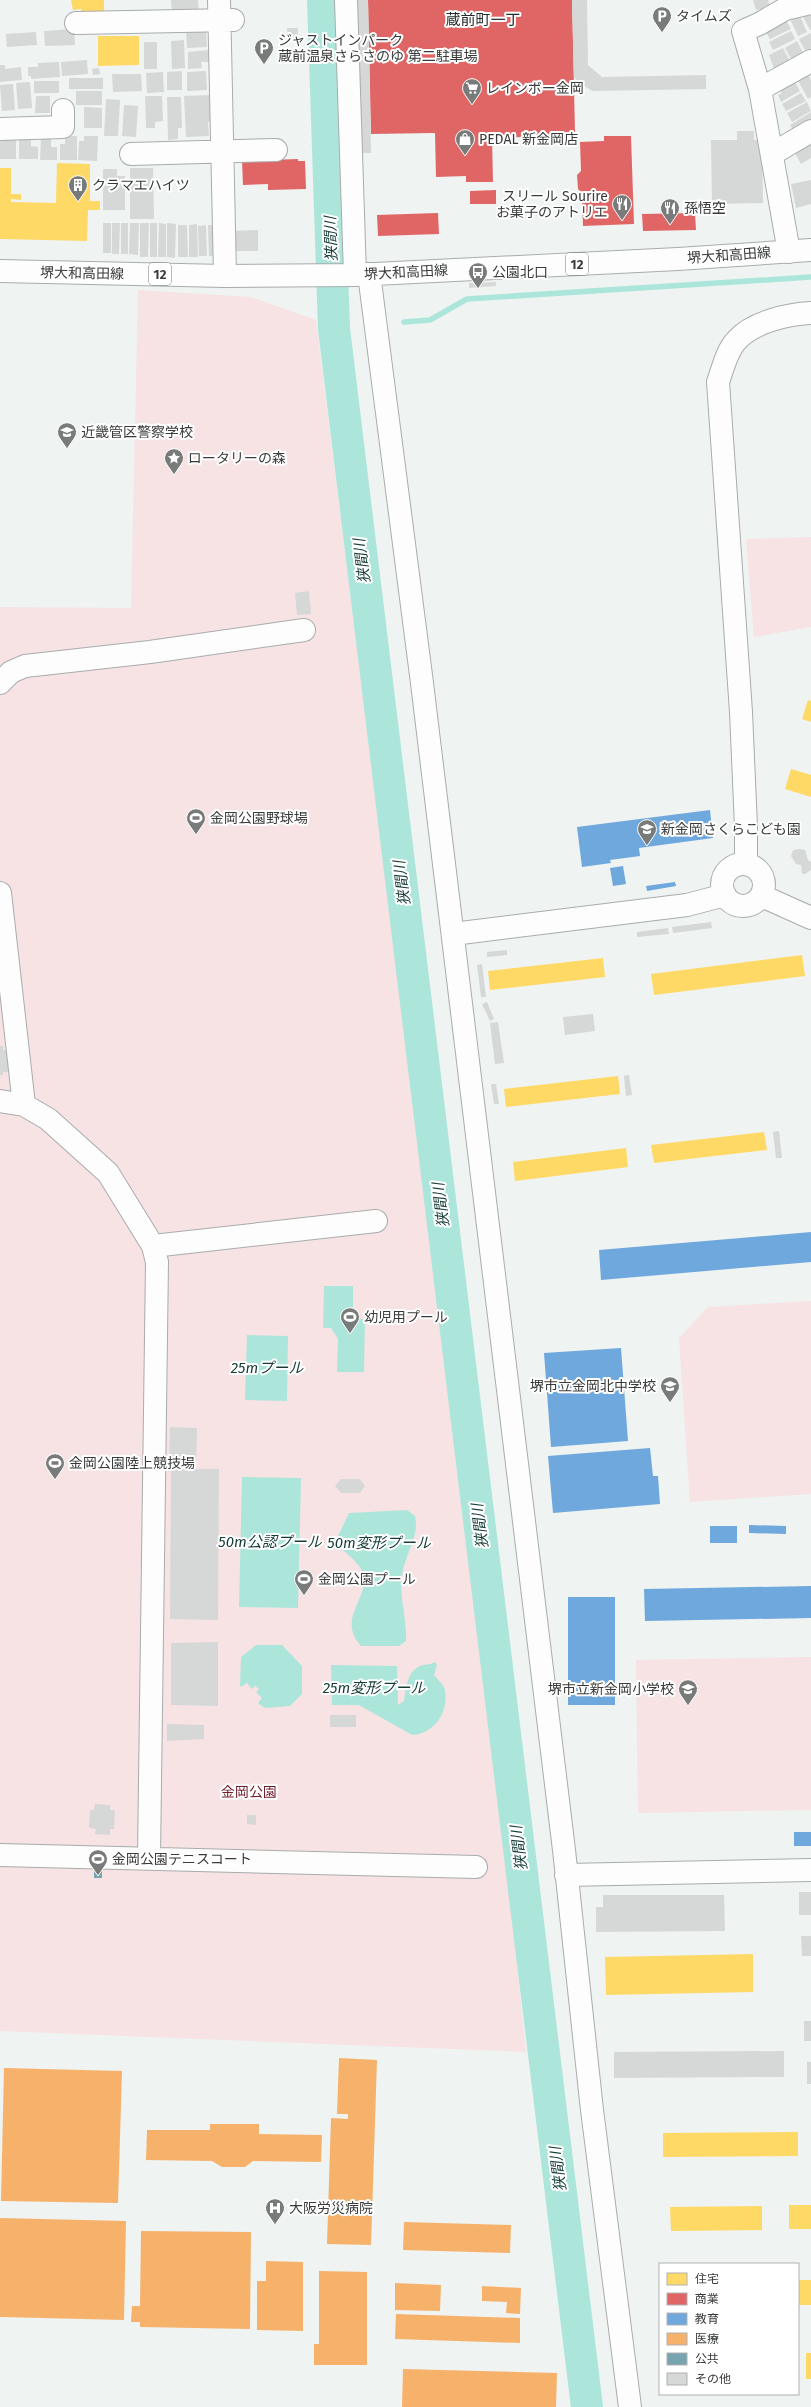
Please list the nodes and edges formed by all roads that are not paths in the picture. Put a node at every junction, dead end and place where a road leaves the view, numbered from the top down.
1 (346, 0) edge
2 (811, 3) edge
3 (224, 13) edge
4 (76, 24) dead end
5 (811, 61) edge
6 (760, 89) junction
7 (63, 110) dead end
8 (0, 129) edge
9 (811, 131) edge
10 (276, 150) dead end
11 (224, 152) junction
12 (131, 154) dead end
13 (772, 154) junction
14 (811, 250) edge
15 (789, 252) junction
16 (0, 271) edge
17 (356, 274) junction
18 (225, 276) junction
19 (811, 313) edge
20 (304, 630) dead end
21 (0, 684) edge
22 (746, 863) junction
23 (0, 893) edge
24 (725, 895) junction
25 (762, 896) junction
26 (811, 918) edge
27 (453, 934) junction
28 (0, 1101) edge
29 (24, 1105) junction
30 (376, 1221) dead end
31 (153, 1246) junction
32 (0, 1855) edge
33 (149, 1857) junction
34 (476, 1867) dead end
35 (811, 1870) edge
36 (566, 1875) junction
37 (630, 2407) edge

1 - 17 street
2 - 6 street
3 - 4 street
3 - 11 street
5 - 6 street
6 - 13 street
7 - 8 street
9 - 13 street
10 - 11 street
11 - 12 street
11 - 18 street
13 - 15 street
14 - 15 street, 堺大和高田線 / 12
15 - 17 street, 堺大和高田線 / 12
16 - 18 street, 堺大和高田線 / 12
17 - 18 street, 堺大和高田線 / 12
17 - 27 street
19 - 22 street
20 - 21 street
22 - 24 street
22 - 25 street
23 - 29 street
24 - 25 street
24 - 27 street
25 - 26 street
27 - 36 street
28 - 29 street
29 - 31 street
30 - 31 street
31 - 33 street
32 - 33 street
33 - 34 street
35 - 36 street
36 - 37 street

